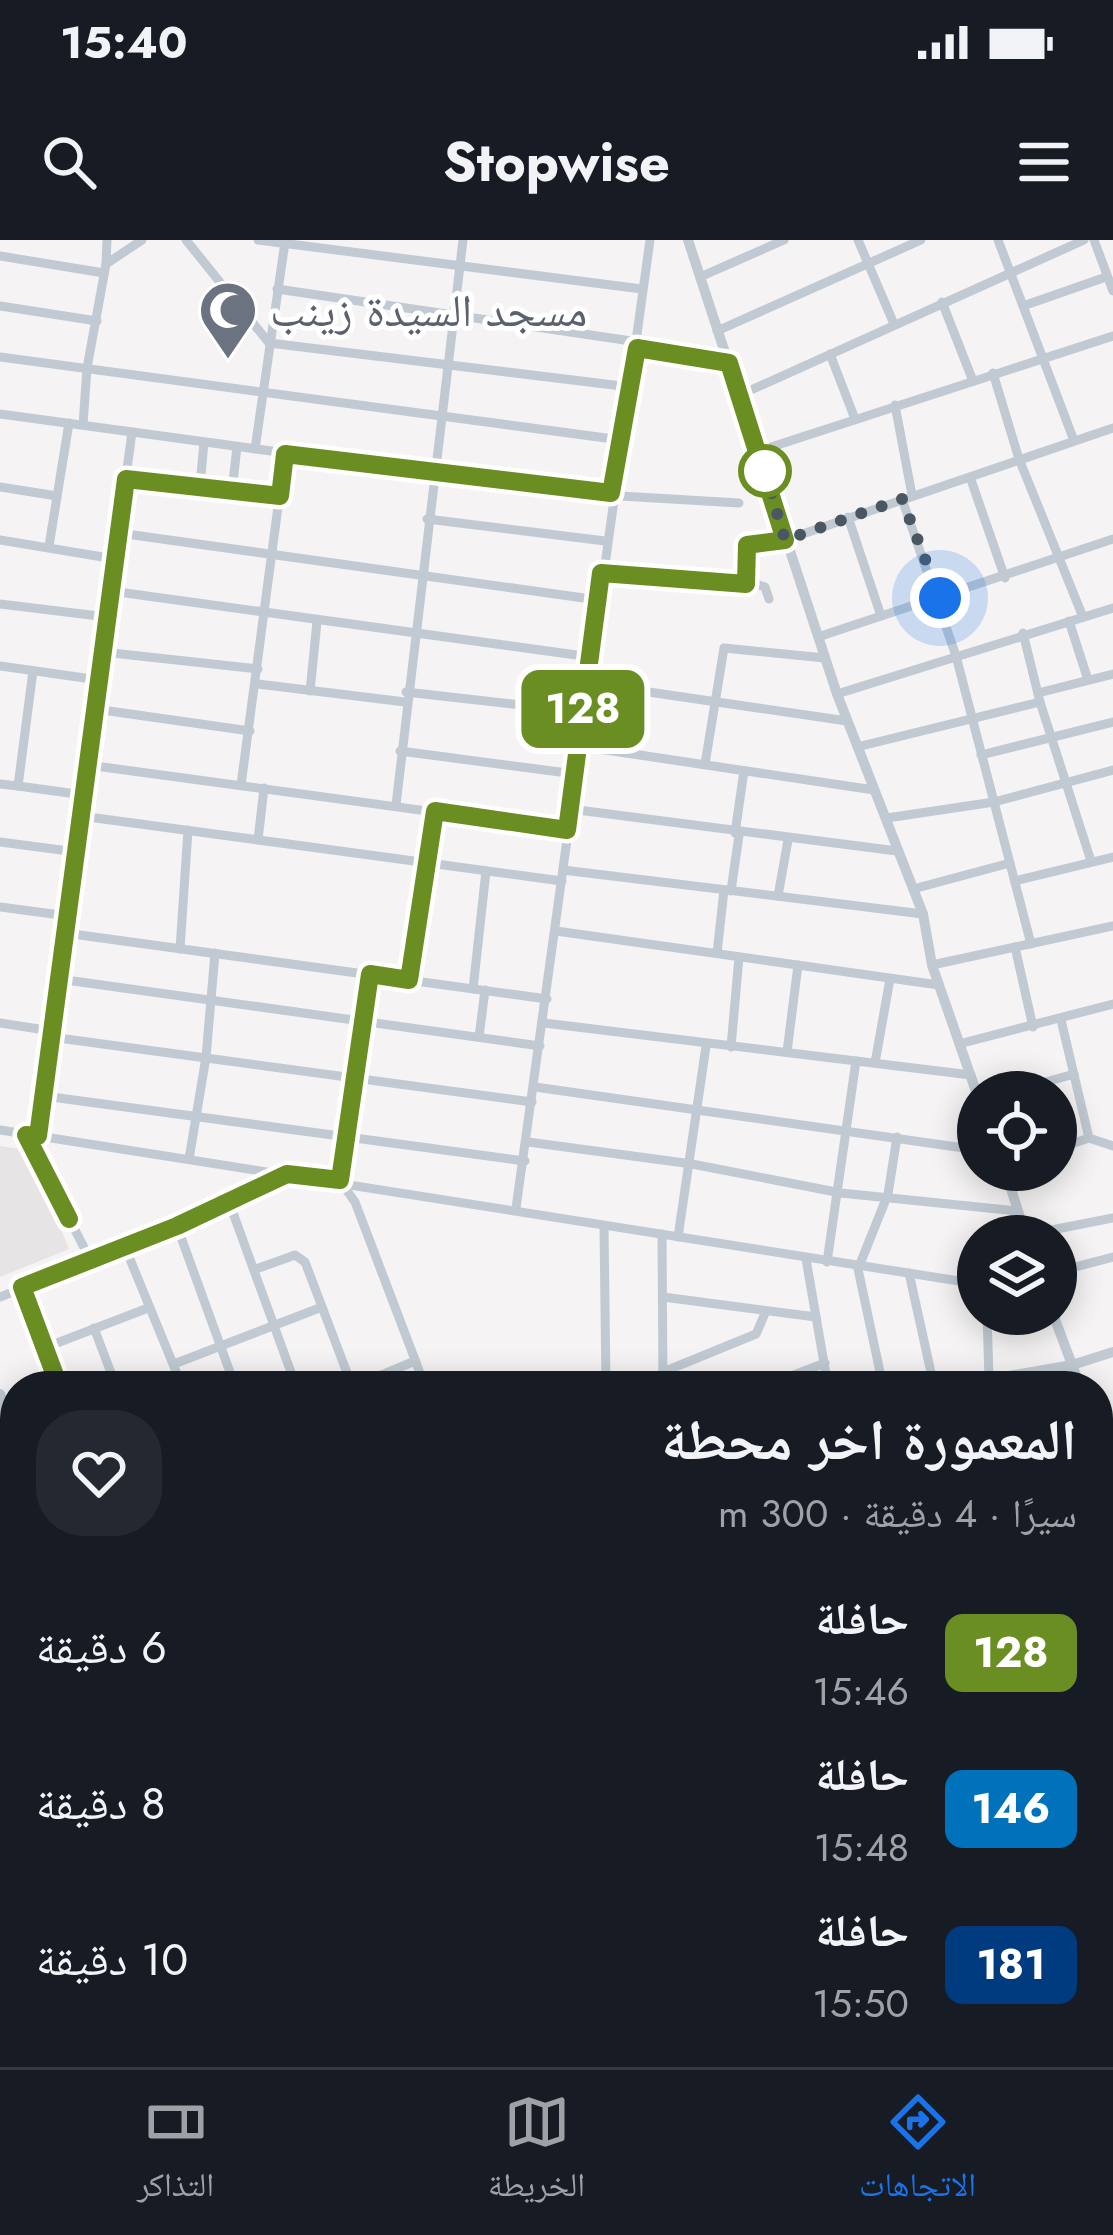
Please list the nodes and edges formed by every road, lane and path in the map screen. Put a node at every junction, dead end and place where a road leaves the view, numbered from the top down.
1 (107, 240) edge
2 (142, 240) edge
3 (186, 240) edge
4 (258, 240) edge
5 (463, 240) edge
6 (650, 240) edge
7 (688, 240) edge
8 (784, 240) edge
9 (857, 240) edge
10 (921, 240) edge
11 (998, 240) edge
12 (1084, 240) edge
13 (1094, 240) edge
14 (285, 242) edge
15 (0, 256) edge
16 (460, 263) junction
17 (867, 264) junction
18 (105, 268) junction
19 (1009, 273) junction
20 (700, 277) junction
21 (1106, 277) junction
22 (277, 289) junction
23 (642, 289) junction
24 (1113, 291) edge
25 (942, 302) junction
26 (0, 306) edge
27 (1023, 306) junction
28 (453, 316) junction
29 (98, 321) junction
30 (894, 323) junction
31 (717, 331) junction
32 (1113, 336) edge
33 (269, 343) junction
34 (637, 345) junction
35 (830, 354) junction
36 (1044, 356) junction
37 (0, 357) edge
38 (729, 363) junction
39 (446, 365) junction
40 (87, 368) junction
41 (993, 373) junction
42 (973, 381) junction
43 (630, 387) junction
44 (262, 394) junction
45 (740, 395) junction
46 (895, 405) junction
47 (0, 414) edge
48 (440, 416) junction
49 (855, 419) junction
50 (70, 423) junction
51 (83, 424) junction
52 (1113, 428) edge
53 (132, 432) junction
54 (1073, 438) junction
55 (621, 440) junction
56 (204, 442) junction
57 (237, 447) junction
58 (254, 449) junction
59 (759, 451) junction
60 (285, 454) junction
61 (1019, 459) junction
62 (432, 474) junction
63 (970, 477) junction
64 (126, 479) junction
65 (200, 486) junction
66 (0, 488) edge
67 (232, 490) junction
68 (611, 493) junction
69 (57, 496) junction
70 (280, 496) junction
71 (907, 497) junction
72 (739, 503) dead end
73 (848, 517) junction
74 (427, 519) junction
75 (119, 532) junction
76 (1113, 539) edge
77 (0, 540) edge
78 (785, 540) junction
79 (605, 541) junction
80 (49, 546) junction
81 (272, 554) junction
82 (115, 559) junction
83 (1060, 559) junction
84 (601, 573) junction
85 (424, 574) junction
86 (1005, 578) junction
87 (746, 584) junction
88 (111, 591) junction
89 (940, 598) junction
90 (769, 599) dead end
91 (598, 600) junction
92 (0, 604) edge
93 (1113, 608) edge
94 (266, 615) junction
95 (880, 616) junction
96 (107, 617) junction
97 (1083, 617) junction
98 (1069, 621) junction
99 (316, 622) junction
100 (1023, 633) junction
101 (415, 634) junction
102 (818, 637) junction
103 (103, 652) junction
104 (956, 656) junction
105 (591, 657) junction
106 (825, 658) junction
107 (0, 666) edge
108 (258, 669) junction
109 (33, 670) junction
110 (1112, 677) edge
111 (99, 680) junction
112 (1088, 680) junction
113 (587, 683) junction
114 (258, 684) junction
115 (310, 691) junction
116 (837, 694) junction
117 (406, 697) junction
118 (1039, 697) junction
119 (716, 702) junction
120 (95, 710) junction
121 (583, 712) junction
122 (971, 719) junction
123 (847, 721) junction
124 (1113, 722) edge
125 (250, 730) junction
126 (1052, 738) junction
127 (579, 746) junction
128 (857, 747) junction
129 (400, 751) junction
130 (981, 755) junction
131 (705, 764) junction
132 (88, 765) junction
133 (1113, 770) edge
134 (744, 771) junction
135 (575, 774) junction
136 (1065, 782) junction
137 (0, 784) edge
138 (241, 785) junction
139 (18, 786) junction
140 (264, 788) junction
141 (874, 790) junction
142 (84, 795) junction
143 (994, 802) junction
144 (396, 805) junction
145 (570, 809) junction
146 (435, 811) junction
147 (81, 816) junction
148 (887, 818) junction
149 (188, 830) junction
150 (567, 830) junction
151 (737, 834) junction
152 (258, 840) junction
153 (788, 840) junction
154 (0, 842) edge
155 (897, 851) junction
156 (76, 852) junction
157 (1113, 857) edge
158 (1091, 861) junction
159 (428, 863) junction
160 (1010, 863) junction
161 (486, 871) junction
162 (562, 876) junction
163 (1015, 881) junction
164 (913, 889) junction
165 (728, 890) junction
166 (778, 896) junction
167 (0, 907) edge
168 (923, 914) junction
169 (68, 916) junction
170 (1113, 926) edge
171 (556, 931) junction
172 (65, 933) junction
173 (1031, 944) junction
174 (1015, 947) junction
175 (180, 949) junction
176 (717, 952) junction
177 (215, 953) junction
178 (739, 957) junction
179 (798, 965) junction
180 (932, 965) junction
181 (370, 974) junction
182 (59, 979) junction
183 (890, 979) junction
184 (409, 980) junction
185 (939, 985) junction
186 (479, 989) junction
187 (211, 999) junction
188 (547, 999) junction
189 (1113, 1004) edge
190 (1061, 1020) junction
191 (363, 1021) junction
192 (0, 1023) edge
193 (544, 1023) junction
194 (1033, 1027) junction
195 (52, 1034) junction
196 (479, 1037) junction
197 (959, 1044) junction
198 (541, 1046) junction
199 (706, 1046) junction
200 (730, 1047) junction
201 (787, 1052) junction
202 (206, 1058) junction
203 (856, 1061) junction
204 (875, 1063) junction
205 (968, 1071) edge
206 (1073, 1071) edge
207 (957, 1074) edge
208 (353, 1075) junction
209 (535, 1087) junction
210 (1077, 1087) edge
211 (44, 1096) junction
212 (532, 1102) junction
213 (700, 1108) junction
214 (198, 1116) junction
215 (845, 1129) junction
216 (0, 1130) edge
217 (346, 1134) junction
218 (26, 1135) junction
219 (38, 1136) junction
220 (897, 1138) junction
221 (1089, 1138) junction
222 (527, 1142) junction
223 (1077, 1142) edge
224 (1113, 1146) edge
225 (957, 1147) edge
226 (189, 1159) junction
227 (525, 1161) junction
228 (692, 1164) junction
229 (287, 1174) junction
230 (340, 1180) junction
231 (1011, 1191) edge
232 (841, 1193) junction
233 (888, 1194) junction
234 (229, 1202) junction
235 (516, 1208) junction
236 (1017, 1211) junction
237 (1018, 1215) edge
238 (1113, 1218) edge
239 (1077, 1225) edge
240 (177, 1226) junction
241 (604, 1226) junction
242 (662, 1234) junction
243 (677, 1237) junction
244 (125, 1247) junction
245 (1113, 1257) edge
246 (806, 1258) junction
247 (91, 1261) junction
248 (827, 1262) junction
249 (1077, 1266) edge
250 (858, 1268) junction
251 (256, 1269) junction
252 (909, 1273) junction
253 (957, 1281) edge
254 (22, 1287) junction
255 (0, 1297) edge
256 (663, 1298) junction
257 (322, 1306) junction
258 (148, 1308) junction
259 (766, 1311) junction
260 (816, 1317) junction
261 (275, 1324) junction
262 (94, 1328) junction
263 (988, 1335) edge
264 (1061, 1335) edge
265 (221, 1346) junction
266 (44, 1348) junction
267 (1113, 1352) edge
268 (415, 1361) junction
269 (174, 1364) junction
270 (825, 1364) junction
271 (1072, 1365) junction
272 (1049, 1369) joint
273 (53, 1371) edge
274 (106, 1371) edge
275 (177, 1371) edge
276 (230, 1371) edge
277 (291, 1371) edge
278 (348, 1371) edge
279 (391, 1371) edge
280 (419, 1371) edge
281 (606, 1371) edge
282 (663, 1371) edge
283 (665, 1371) edge
284 (806, 1371) edge
285 (826, 1371) edge
286 (880, 1371) edge
287 (931, 1371) edge
288 (989, 1371) edge
289 (1037, 1371) edge
290 (1074, 1371) edge

1 - 18 street
2 - 18 street
3 - 33 street
4 - 14 street
5 - 16 street
6 - 23 street
7 - 20 street
8 - 20 street
9 - 17 street
10 - 17 street
11 - 19 street
12 - 19 street
13 - 21 street
14 - 16 street
14 - 22 street
15 - 18 street
16 - 23 street
16 - 28 street
17 - 30 street
17 - 31 street
18 - 29 street
19 - 25 street
19 - 27 street
20 - 31 street
21 - 24 street
21 - 27 street
22 - 28 street
22 - 33 street
23 - 34 street
25 - 30 street
25 - 42 street
26 - 29 street
27 - 36 street
28 - 34 street
28 - 39 street
29 - 40 street
30 - 35 street
31 - 38 street
32 - 36 street
33 - 39 street
33 - 44 street
34 - 38 street
34 - 43 street
35 - 45 street
35 - 49 street
36 - 41 street
36 - 54 street
37 - 40 street
38 - 45 street
39 - 43 street
39 - 48 street
40 - 44 street
40 - 51 street
41 - 42 street
41 - 61 street
42 - 46 street
43 - 55 street
44 - 48 street
44 - 58 street
45 - 59 street
46 - 49 street
46 - 71 street
47 - 50 street
48 - 55 street
48 - 62 street
49 - 59 street
50 - 51 street
50 - 69 street
51 - 53 street
52 - 54 street
53 - 56 street
53 - 64 street
54 - 61 street
55 - 68 street
56 - 57 street
56 - 65 street
57 - 58 street
57 - 67 street
58 - 60 street
59 - 78 street
60 - 62 street
60 - 70 street
61 - 63 street
61 - 83 street
62 - 68 street
62 - 74 street
63 - 71 street
63 - 86 street
64 - 65 street
64 - 75 street
65 - 67 street
66 - 69 street
67 - 70 street
68 - 72 street
68 - 79 street
69 - 80 street
70 - 81 street
71 - 73 street
71 - 89 street
73 - 78 street
73 - 95 street
74 - 79 street
74 - 85 street
75 - 81 street
75 - 82 street
76 - 83 street
77 - 80 street
78 - 87 street
78 - 102 street
79 - 84 street
80 - 82 street
81 - 85 street
81 - 94 street
82 - 88 street
83 - 86 street
83 - 97 street
84 - 87 street
84 - 91 street
85 - 91 street
85 - 101 street
86 - 89 street
87 - 90 street
88 - 94 street
88 - 96 street
89 - 95 street
89 - 104 street
91 - 105 street
92 - 96 street
93 - 97 street
94 - 99 street
94 - 108 street
95 - 102 street
96 - 103 street
97 - 98 street
98 - 100 street
98 - 112 street
99 - 101 street
99 - 115 street
100 - 104 street
100 - 118 street
101 - 105 street
101 - 117 street
102 - 106 street
103 - 108 street
103 - 111 street
104 - 116 street
104 - 122 street
105 - 113 street
106 - 116 street
106 - 119 street
107 - 109 street
108 - 114 street
109 - 111 street
109 - 139 street
110 - 112 street
111 - 120 street
112 - 118 street
113 - 119 street
113 - 121 street
114 - 115 street
114 - 125 street
115 - 117 street
116 - 123 street
117 - 121 street
117 - 129 street
118 - 122 street
118 - 126 street
119 - 123 street
119 - 131 street
120 - 125 street
120 - 132 street
121 - 127 street
122 - 128 street
122 - 130 street
123 - 128 street
124 - 126 street
125 - 138 street
126 - 130 street
126 - 136 street
127 - 131 street
127 - 135 street
128 - 141 street
129 - 135 street
129 - 144 street
130 - 143 street
131 - 134 street
132 - 138 street
132 - 142 street
133 - 136 street
134 - 141 street
134 - 151 street
135 - 145 street
136 - 143 street
136 - 158 street
137 - 139 street
138 - 140 street
139 - 142 street
140 - 144 street
140 - 152 street
141 - 148 street
142 - 147 street
143 - 148 street
143 - 160 street
144 - 146 street
145 - 150 street
145 - 151 street
146 - 150 street
146 - 159 street
147 - 149 street
147 - 156 street
148 - 155 street
149 - 152 street
149 - 175 street
150 - 162 street
151 - 153 street
151 - 165 street
152 - 159 street
153 - 155 street
153 - 166 street
154 - 156 street
155 - 164 street
156 - 169 street
157 - 158 street
158 - 163 street
159 - 161 street
159 - 184 street
160 - 163 street
160 - 164 street
161 - 162 street
161 - 186 street
162 - 165 street
162 - 171 street
163 - 173 street
164 - 168 street
165 - 166 street
165 - 176 street
166 - 168 street
167 - 169 street
168 - 180 street
169 - 172 street
170 - 173 street
171 - 176 street
171 - 188 street
172 - 175 street
172 - 182 street
173 - 174 street
174 - 180 street
174 - 194 street
175 - 177 street
176 - 178 street
177 - 181 street
177 - 187 street
178 - 179 street
178 - 200 street
179 - 183 street
179 - 201 street
180 - 185 street
181 - 184 street
181 - 191 street
182 - 187 street
182 - 195 street
183 - 185 street
183 - 204 street
184 - 186 street
185 - 197 street
186 - 188 street
186 - 196 street
187 - 191 street
187 - 202 street
188 - 193 street
189 - 190 street
190 - 194 street
190 - 206 street
191 - 196 street
191 - 208 street
192 - 195 street
193 - 198 street
193 - 199 street
194 - 197 street
195 - 202 street
195 - 211 street
196 - 198 street
197 - 205 street
198 - 209 street
199 - 200 street
199 - 213 street
200 - 201 street
201 - 203 street
202 - 208 street
202 - 214 street
203 - 204 street
203 - 215 street
204 - 207 street
208 - 212 street
208 - 217 street
209 - 212 street
209 - 213 street
210 - 221 street
211 - 214 street
211 - 219 street
212 - 222 street
213 - 215 street
213 - 228 street
214 - 217 street
214 - 226 street
215 - 220 street
215 - 232 street
216 - 218 street
217 - 227 street
217 - 230 street
218 - 219 street
218 - 247 street
219 - 226 street
220 - 225 street
220 - 233 street
221 - 223 street
221 - 224 street
222 - 227 street
222 - 228 street
226 - 229 street
227 - 235 street
228 - 232 street
228 - 243 street
229 - 230 street
229 - 234 street
230 - 235 street
230 - 268 street
231 - 236 street
232 - 233 street
232 - 248 street
233 - 236 street
233 - 250 street
234 - 240 street
234 - 251 street
235 - 241 street
236 - 237 street
238 - 239 street
240 - 244 street
240 - 265 street
241 - 242 street
241 - 281 street
242 - 243 street
242 - 256 street
243 - 246 street
244 - 247 street
244 - 258 street
245 - 249 street
246 - 248 street
246 - 260 street
247 - 254 street
248 - 250 street
250 - 252 street
250 - 286 street
251 - 257 street
251 - 261 street
252 - 253 street
252 - 287 street
254 - 255 street
254 - 266 street
256 - 259 street
256 - 282 street
257 - 261 street
257 - 278 street
258 - 262 street
258 - 269 street
259 - 260 street
259 - 283 street
260 - 270 street
261 - 265 street
261 - 277 street
262 - 266 street
262 - 274 street
263 - 288 street
264 - 271 street
265 - 269 street
265 - 276 street
266 - 273 street
267 - 271 street
268 - 279 street
268 - 280 street
269 - 275 street
270 - 284 street
270 - 285 street
271 - 272 street
271 - 290 street
272 - 289 street

